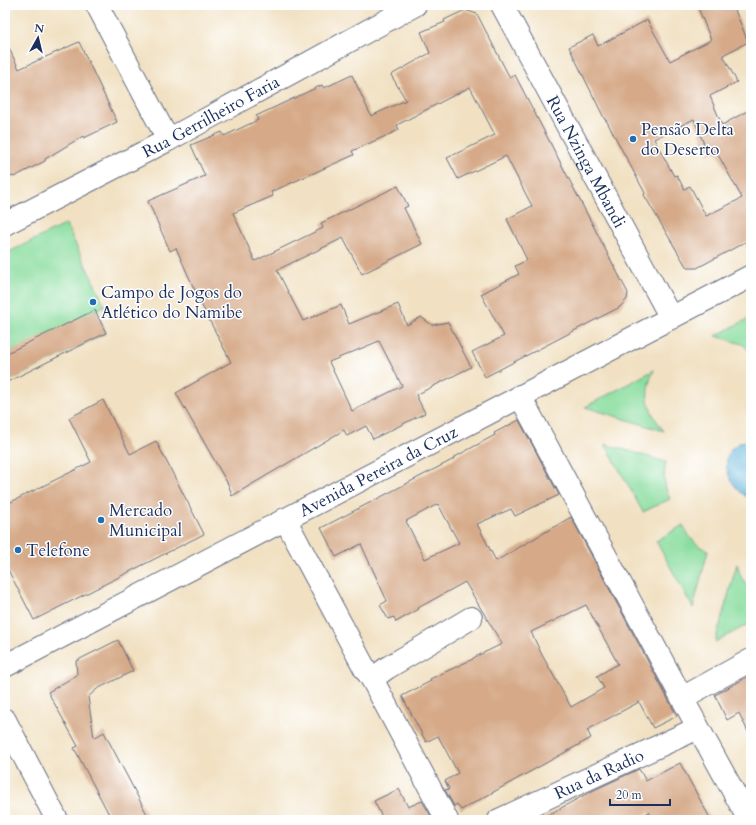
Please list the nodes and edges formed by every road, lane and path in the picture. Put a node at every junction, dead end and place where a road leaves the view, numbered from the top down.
1 (96, 5) edge
2 (415, 5) edge
3 (502, 5) edge
4 (168, 140) junction
5 (5, 224) edge
6 (751, 276) edge
7 (671, 318) junction
8 (520, 396) junction
9 (285, 520) junction
10 (471, 618) dead end
11 (751, 660) edge
12 (5, 666) edge
13 (372, 679) junction
14 (682, 698) junction
15 (5, 720) edge
16 (698, 728) junction
17 (748, 814) edge
18 (57, 820) edge
19 (447, 820) edge
20 (499, 820) edge

1 - 4 street
2 - 4 street, Rua Gerrilheiro Faria
3 - 7 street, Rua Nzinga Mbandi
4 - 5 street, Rua Gerrilheiro Faria
6 - 7 street, Avenida Pereira da Cruz
7 - 8 street, Avenida Pereira da Cruz
8 - 9 street, Avenida Pereira da Cruz
8 - 14 street
9 - 12 street, Avenida Pereira da Cruz
9 - 13 street
10 - 13 street
11 - 14 street
13 - 19 street
14 - 16 street
15 - 18 street
16 - 17 street
16 - 20 street, Rua da Radio

